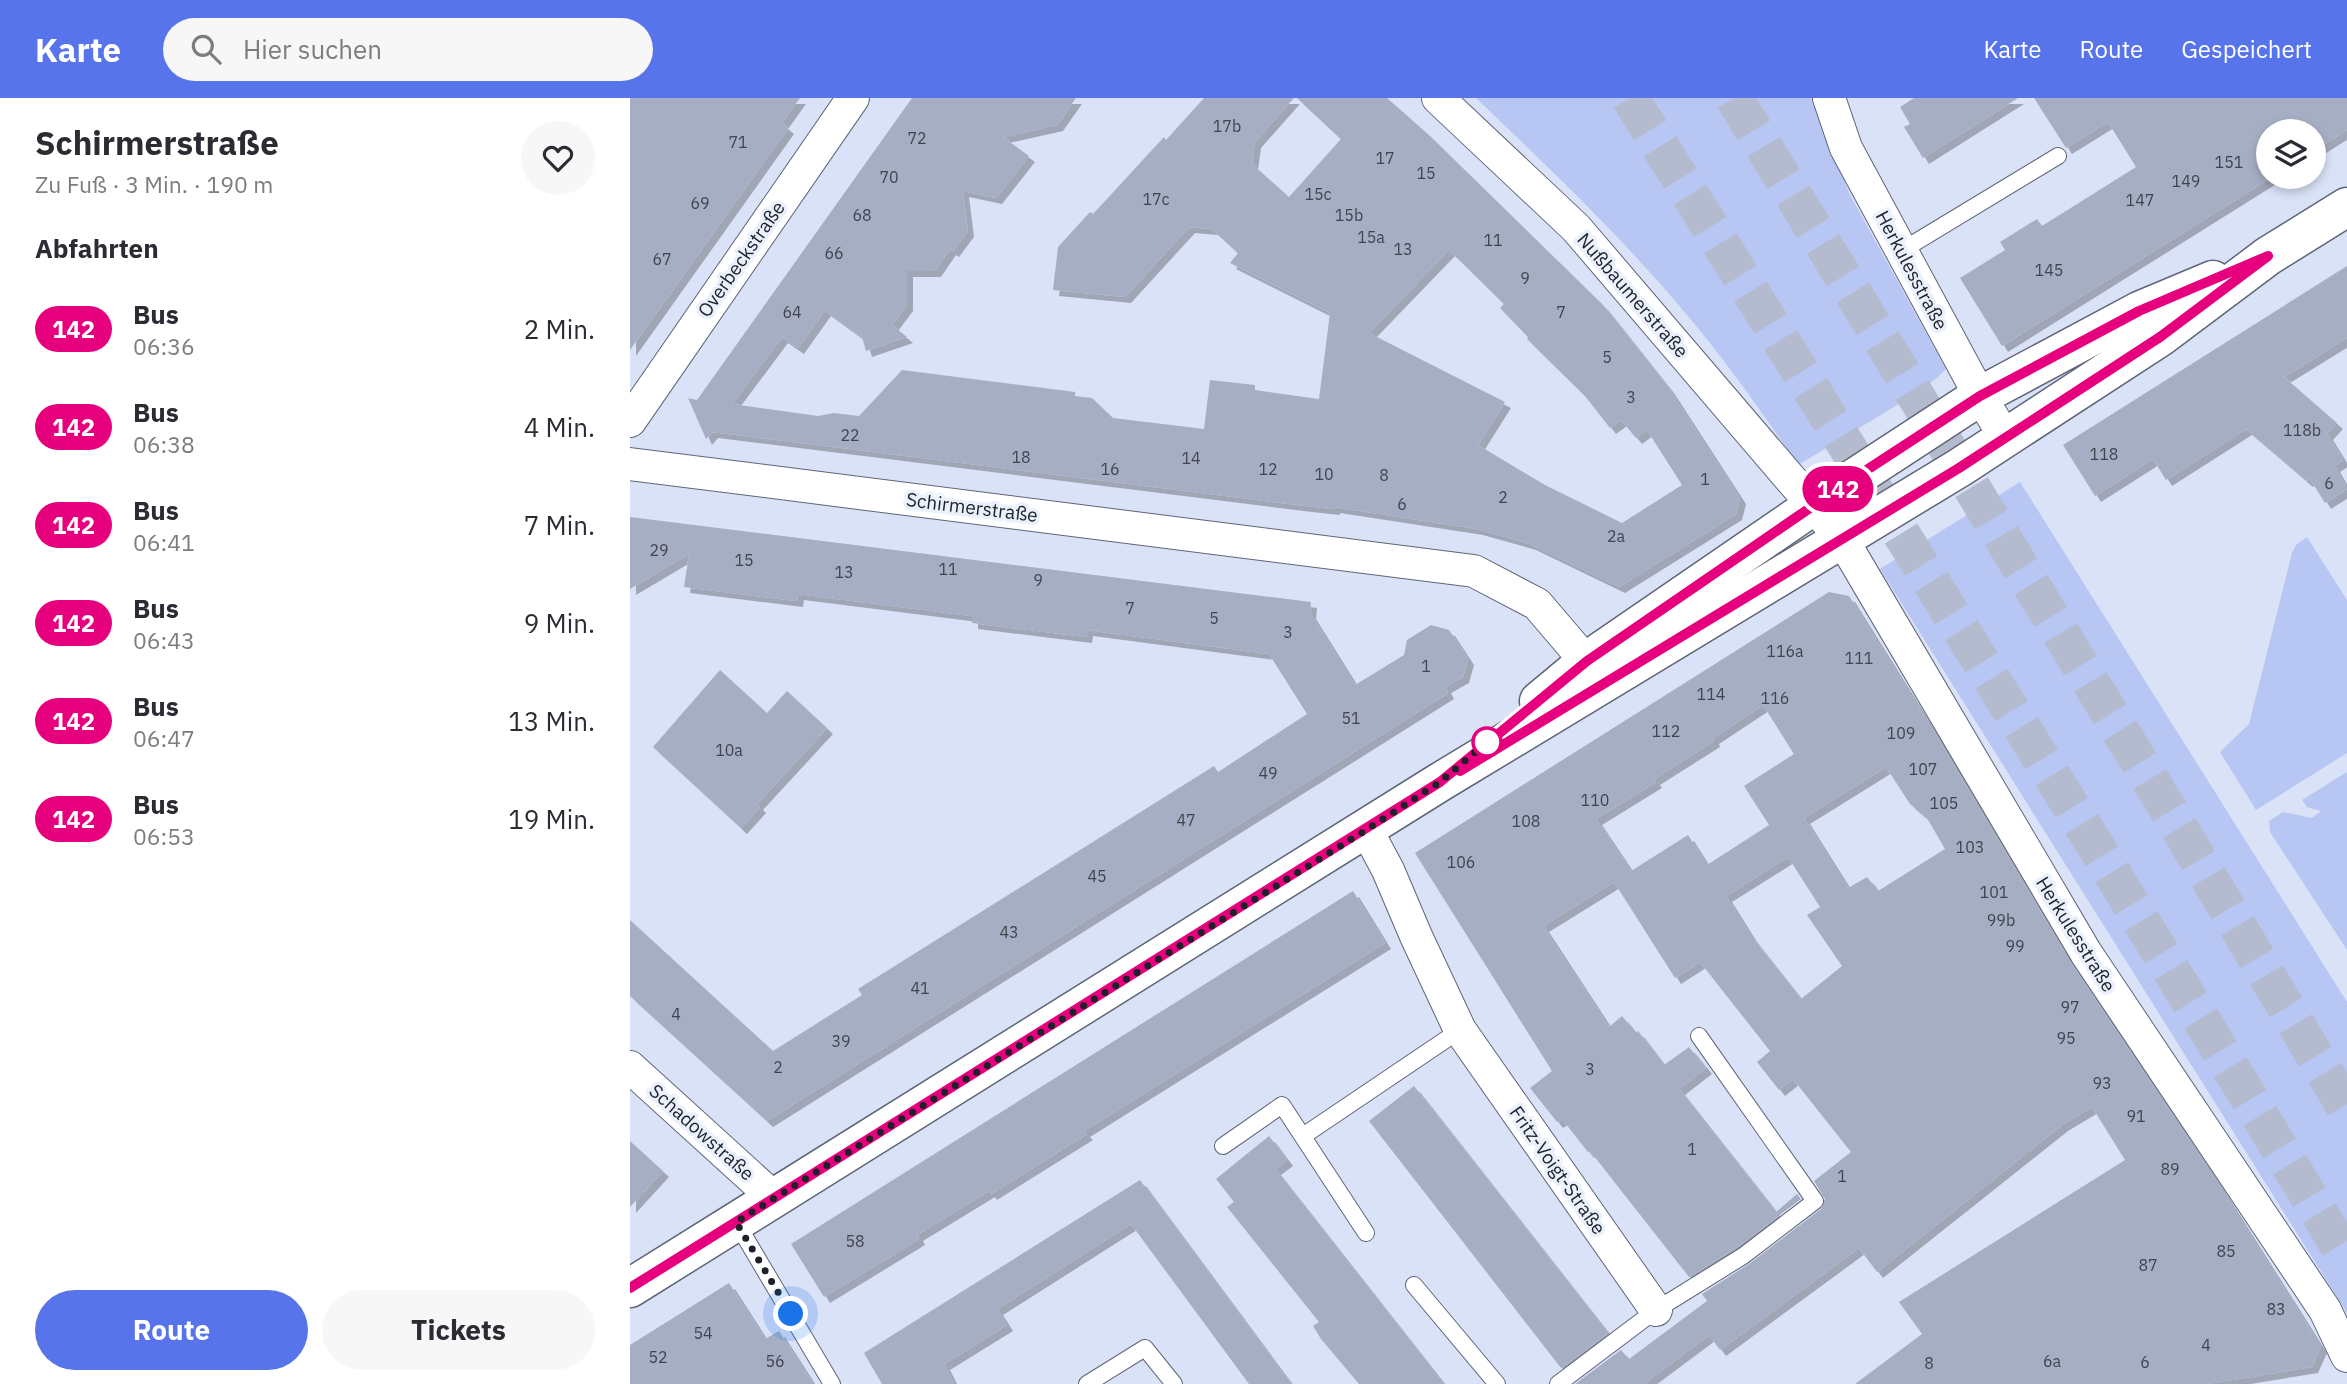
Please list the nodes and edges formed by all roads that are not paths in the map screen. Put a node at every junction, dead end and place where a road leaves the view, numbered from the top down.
1 (853, 98) edge
2 (1438, 98) edge
3 (1829, 98) edge
4 (2058, 156) dead end
5 (2347, 207) edge
6 (1901, 251) junction
7 (2268, 256) junction
8 (1980, 396) junction
9 (630, 421) edge
10 (2005, 437) junction
11 (630, 464) edge
12 (1814, 507) junction
13 (1842, 539) junction
14 (1596, 673) junction
15 (1366, 830) junction
16 (1460, 1030) junction
17 (1699, 1036) dead end
18 (630, 1067) edge
19 (1303, 1136) junction
20 (1223, 1146) dead end
21 (774, 1198) junction
22 (736, 1222) junction
23 (1366, 1233) dead end
24 (1414, 1285) dead end
25 (630, 1288) edge
26 (1656, 1310) junction
27 (2347, 1356) edge
28 (832, 1384) edge
29 (1087, 1384) edge
30 (1174, 1384) edge
31 (1497, 1384) edge
32 (1558, 1384) edge

1 - 9 street, Overbeckstraße
2 - 12 street, Nußbaumerstraße
3 - 6 street, Herkulesstraße
4 - 6 lane
5 - 7 street
6 - 8 street, Herkulesstraße
7 - 8 street
7 - 10 street
8 - 10 street, Herkulesstraße
8 - 12 street
10 - 13 street
11 - 14 street, Schirmerstraße
12 - 13 street, Herkulesstraße
12 - 14 street
13 - 14 street
13 - 27 street, Herkulesstraße
14 - 15 street
15 - 16 street, Fritz-Voigt-Straße
15 - 21 street
16 - 19 lane
16 - 26 street, Fritz-Voigt-Straße
17 - 26 lane
18 - 21 street, Schadowstraße
19 - 20 lane
19 - 23 lane
21 - 22 street
22 - 25 street
22 - 28 lane
24 - 31 lane
26 - 32 lane
29 - 30 lane

